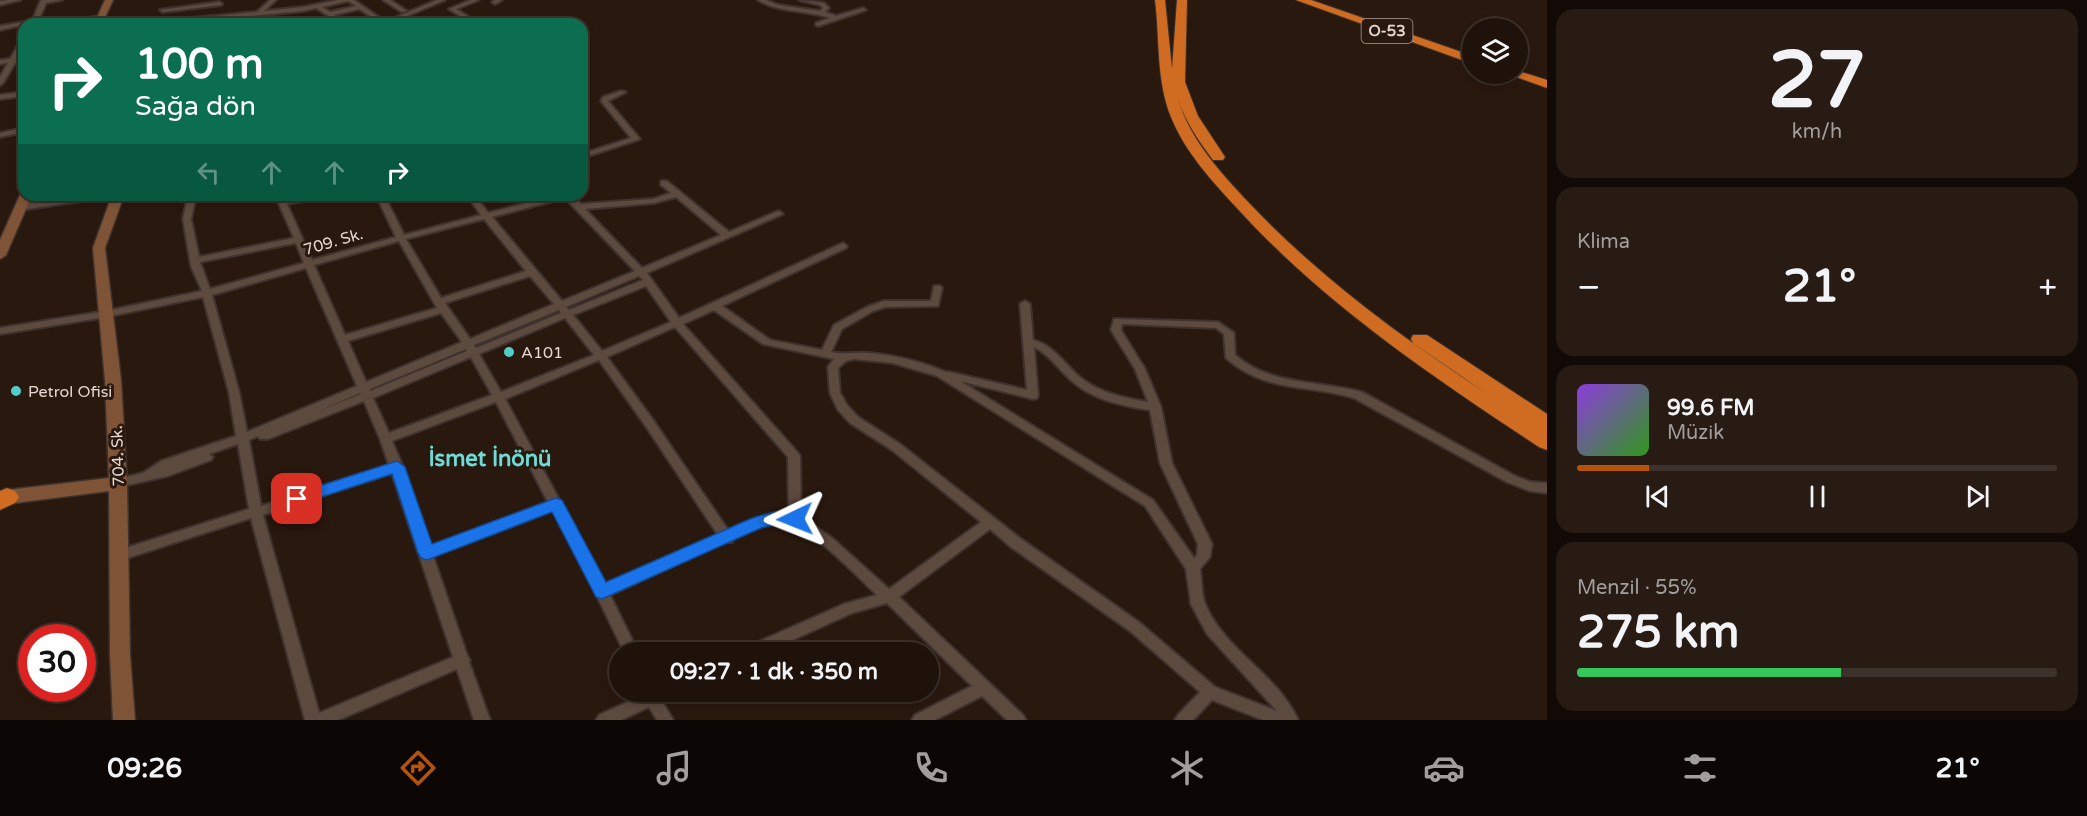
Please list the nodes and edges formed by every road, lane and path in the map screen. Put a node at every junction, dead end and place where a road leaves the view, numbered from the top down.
1 (17, 0) edge
2 (59, 0) edge
3 (109, 0) edge
4 (166, 0) edge
5 (273, 0) edge
6 (348, 0) edge
7 (398, 0) edge
8 (424, 0) edge
9 (442, 0) edge
10 (471, 0) edge
11 (761, 0) edge
12 (800, 0) edge
13 (1160, 0) edge
14 (1182, 0) edge
15 (1301, 0) edge
16 (1323, 0) edge
17 (44, 1) edge
18 (388, 1) edge
19 (771, 1) edge
20 (219, 2) edge
21 (0, 3) edge
22 (430, 4) junction
23 (317, 6) junction
24 (785, 6) junction
25 (360, 7) junction
26 (163, 10) junction
27 (863, 10) dead end
28 (404, 11) dead end
29 (821, 13) junction
30 (257, 14) junction
31 (330, 14) junction
32 (36, 18) edge
33 (100, 18) edge
34 (161, 18) edge
35 (220, 18) joint
36 (336, 18) edge
37 (377, 18) dead end
38 (397, 18) edge
39 (467, 18) edge
40 (835, 18) junction
41 (818, 24) dead end
42 (18, 25) edge
43 (0, 28) edge
44 (1462, 48) edge
45 (18, 50) edge
46 (1462, 56) edge
47 (18, 60) edge
48 (11, 61) junction
49 (0, 62) edge
50 (1528, 69) edge
51 (1547, 75) edge
52 (1528, 78) edge
53 (0, 82) edge
54 (1547, 84) edge
55 (623, 92) dead end
56 (18, 95) edge
57 (0, 97) edge
58 (18, 131) edge
59 (0, 135) edge
60 (588, 154) edge
61 (664, 183) dead end
62 (677, 194) junction
63 (23, 201) edge
64 (116, 201) edge
65 (191, 201) edge
66 (281, 201) edge
67 (383, 201) edge
68 (475, 201) edge
69 (544, 201) edge
70 (572, 201) edge
71 (578, 207) junction
72 (779, 214) dead end
73 (486, 216) junction
74 (727, 235) junction
75 (401, 238) junction
76 (297, 240) junction
77 (843, 246) dead end
78 (0, 255) edge
79 (195, 260) junction
80 (308, 264) junction
81 (530, 273) junction
82 (645, 277) junction
83 (937, 288) dead end
84 (207, 293) junction
85 (1025, 304) dead end
86 (441, 305) junction
87 (717, 307) junction
88 (563, 309) junction
89 (106, 314) junction
90 (678, 324) junction
91 (0, 330) edge
92 (343, 339) junction
93 (1028, 342) junction
94 (471, 347) junction
95 (825, 355) junction
96 (601, 356) junction
97 (843, 358) junction
98 (937, 372) junction
99 (367, 392) junction
100 (500, 399) junction
101 (1155, 407) junction
102 (1547, 424) edge
103 (386, 439) junction
104 (243, 441) junction
105 (1547, 442) edge
106 (397, 467) junction
107 (118, 483) junction
108 (1547, 488) edge
109 (2, 498) edge
110 (556, 504) junction
111 (256, 512) junction
112 (795, 519) junction
113 (990, 522) junction
114 (727, 538) junction
115 (427, 553) junction
116 (118, 556) junction
117 (1193, 568) junction
118 (602, 592) junction
119 (889, 597) junction
120 (626, 642) edge
121 (774, 642) edge
122 (463, 660) junction
123 (982, 687) junction
124 (1210, 692) junction
125 (640, 702) edge
126 (659, 702) edge
127 (124, 720) edge
128 (313, 720) edge
129 (321, 720) edge
130 (482, 720) edge
131 (604, 720) edge
132 (665, 720) edge
133 (920, 720) edge
134 (1018, 720) edge
135 (1183, 720) edge
136 (1281, 720) edge
137 (1290, 720) edge

1 - 21 street
2 - 17 street
3 - 33 street
4 - 26 street
5 - 30 street
6 - 23 street
6 - 25 street
7 - 18 street
8 - 22 street
9 - 22 street
10 - 22 street
10 - 39 street
11 - 19 street
12 - 24 street
12 - 29 street
13 - 105 highway
14 - 102 highway
15 - 46 highway, O-53
16 - 44 highway, O-53
17 - 32 street
18 - 28 street
19 - 24 street
20 - 26 street
20 - 35 street
22 - 38 street
23 - 30 street
23 - 31 street
24 - 29 street
25 - 31 street
25 - 37 street
26 - 34 street
27 - 40 street
29 - 40 street
30 - 35 street
31 - 36 street
40 - 41 street
42 - 43 street
45 - 48 street
47 - 48 street
48 - 49 street
48 - 53 street
50 - 51 highway
52 - 54 highway
55 - 60 street
56 - 57 street
58 - 59 street
61 - 62 street
62 - 71 street
62 - 74 street
63 - 78 street
64 - 89 street, 704. Sk.
65 - 79 street
66 - 76 street
67 - 75 street
68 - 73 street
69 - 73 street, 709. Sk.
70 - 71 street, 709. Sk.
71 - 82 street, 709. Sk.
72 - 74 street
73 - 75 street, 709. Sk.
73 - 81 street
74 - 82 street
75 - 80 street, 709. Sk.
75 - 86 street
76 - 79 street
76 - 80 street
77 - 87 street
79 - 84 street
80 - 84 street, 709. Sk.
80 - 92 street
81 - 86 street
81 - 88 street
82 - 88 street
82 - 90 street, 709. Sk.
83 - 95 street
84 - 89 street, 709. Sk.
84 - 104 street
85 - 93 street
86 - 92 street
86 - 94 street
87 - 90 street
87 - 95 street
88 - 94 street
88 - 96 street
89 - 91 street, 709. Sk.
89 - 107 street, 704. Sk.
90 - 96 street
90 - 112 street, 709. Sk.
92 - 99 street
93 - 98 street
93 - 101 street
94 - 99 street
94 - 100 street
95 - 97 street
96 - 100 street
96 - 114 street
97 - 98 street
97 - 113 street
98 - 117 street
99 - 103 street
99 - 104 street
100 - 103 street
100 - 110 street
101 - 108 street
101 - 117 street
103 - 106 street
104 - 107 street
104 - 111 street
106 - 111 street
106 - 115 street
107 - 109 street
107 - 116 street, 704. Sk.
110 - 115 street
110 - 118 street
111 - 116 street
111 - 128 street
112 - 114 street
112 - 119 street
113 - 119 street
113 - 124 street
114 - 118 street
115 - 122 street
116 - 127 street, 704. Sk.
117 - 137 street
118 - 120 street
119 - 121 street
119 - 123 street
122 - 129 street
122 - 130 street
123 - 133 street
123 - 134 street
124 - 135 street
124 - 136 street
125 - 131 street
126 - 132 street

